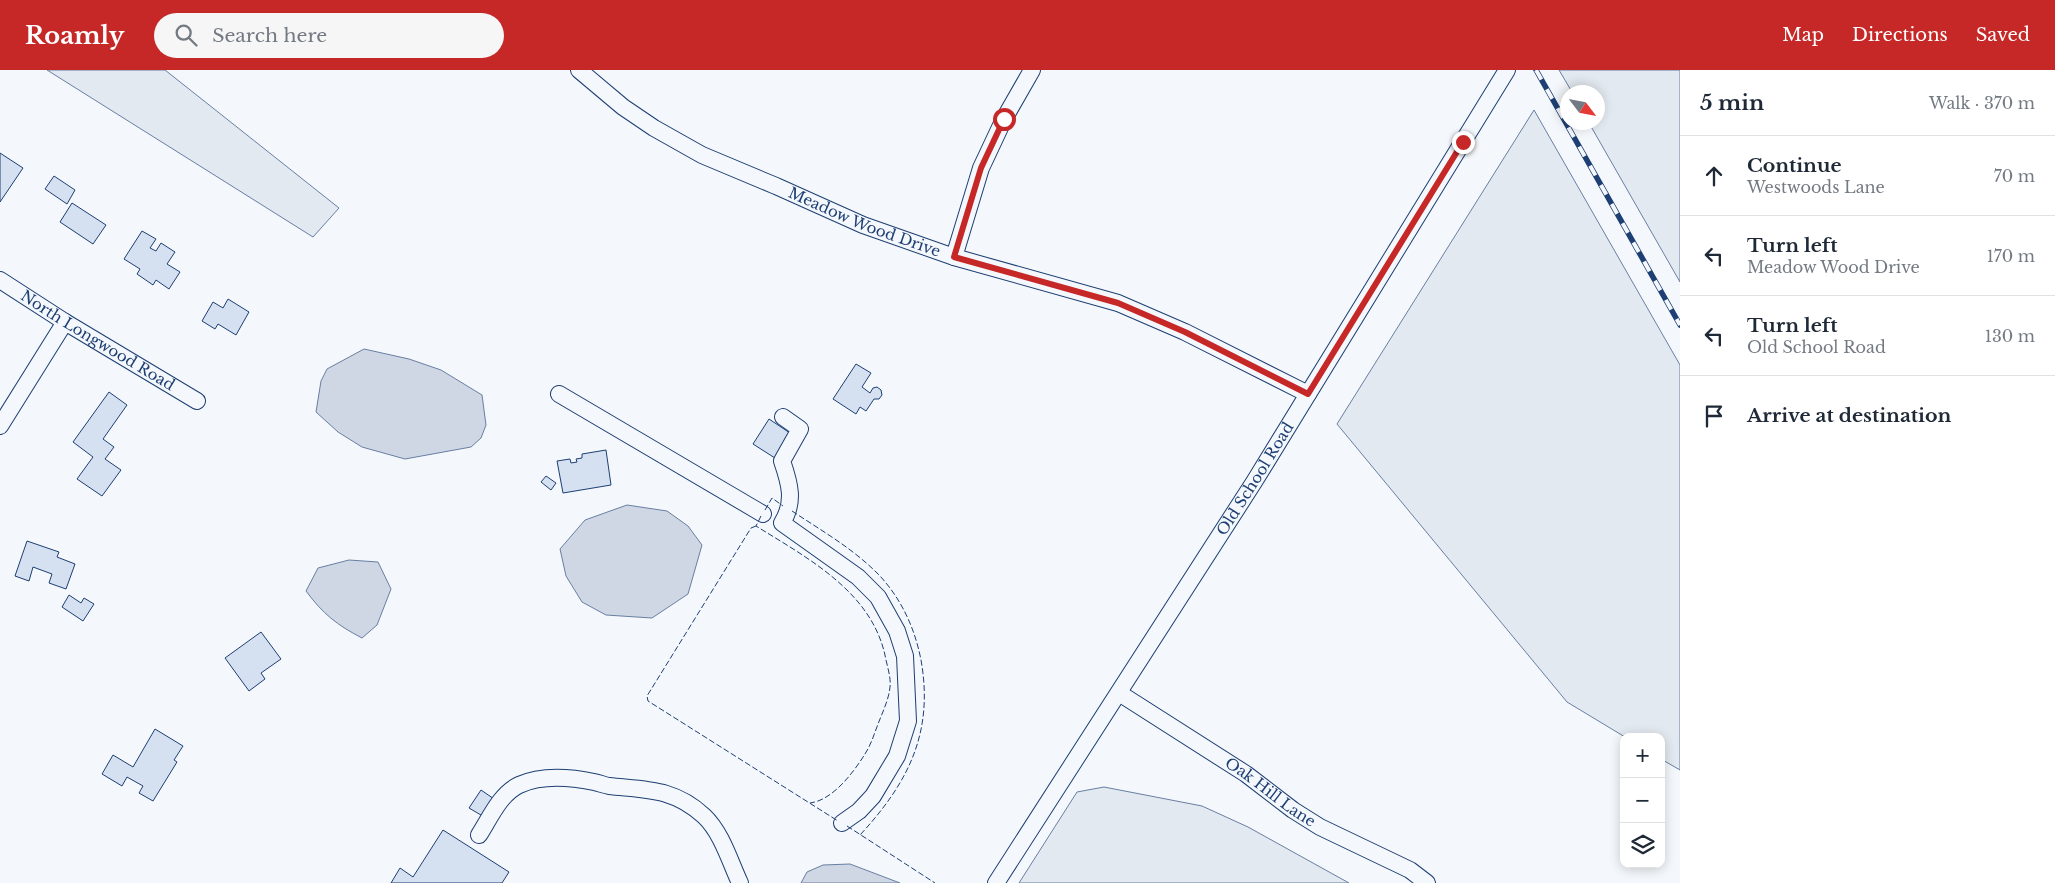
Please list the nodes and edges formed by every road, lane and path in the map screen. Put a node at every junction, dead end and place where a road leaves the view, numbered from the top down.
1 (579, 70) edge
2 (1032, 70) edge
3 (1507, 70) edge
4 (954, 257) junction
5 (0, 280) edge
6 (65, 322) junction
7 (559, 394) dead end
8 (1308, 394) junction
9 (197, 401) dead end
10 (783, 417) dead end
11 (0, 426) edge
12 (763, 514) dead end
13 (1119, 693) junction
14 (842, 824) dead end
15 (479, 836) dead end
16 (740, 883) edge
17 (996, 883) edge
18 (1427, 883) edge

1 - 4 street, Meadow Wood Drive
2 - 4 street
3 - 8 street, Old School Road
4 - 8 street, Meadow Wood Drive
5 - 6 street, North Longwood Road
6 - 9 street, North Longwood Road
6 - 11 street
7 - 12 street
8 - 13 street, Old School Road
10 - 14 street
13 - 17 street, Old School Road
13 - 18 street, Oak Hill Lane
15 - 16 street

